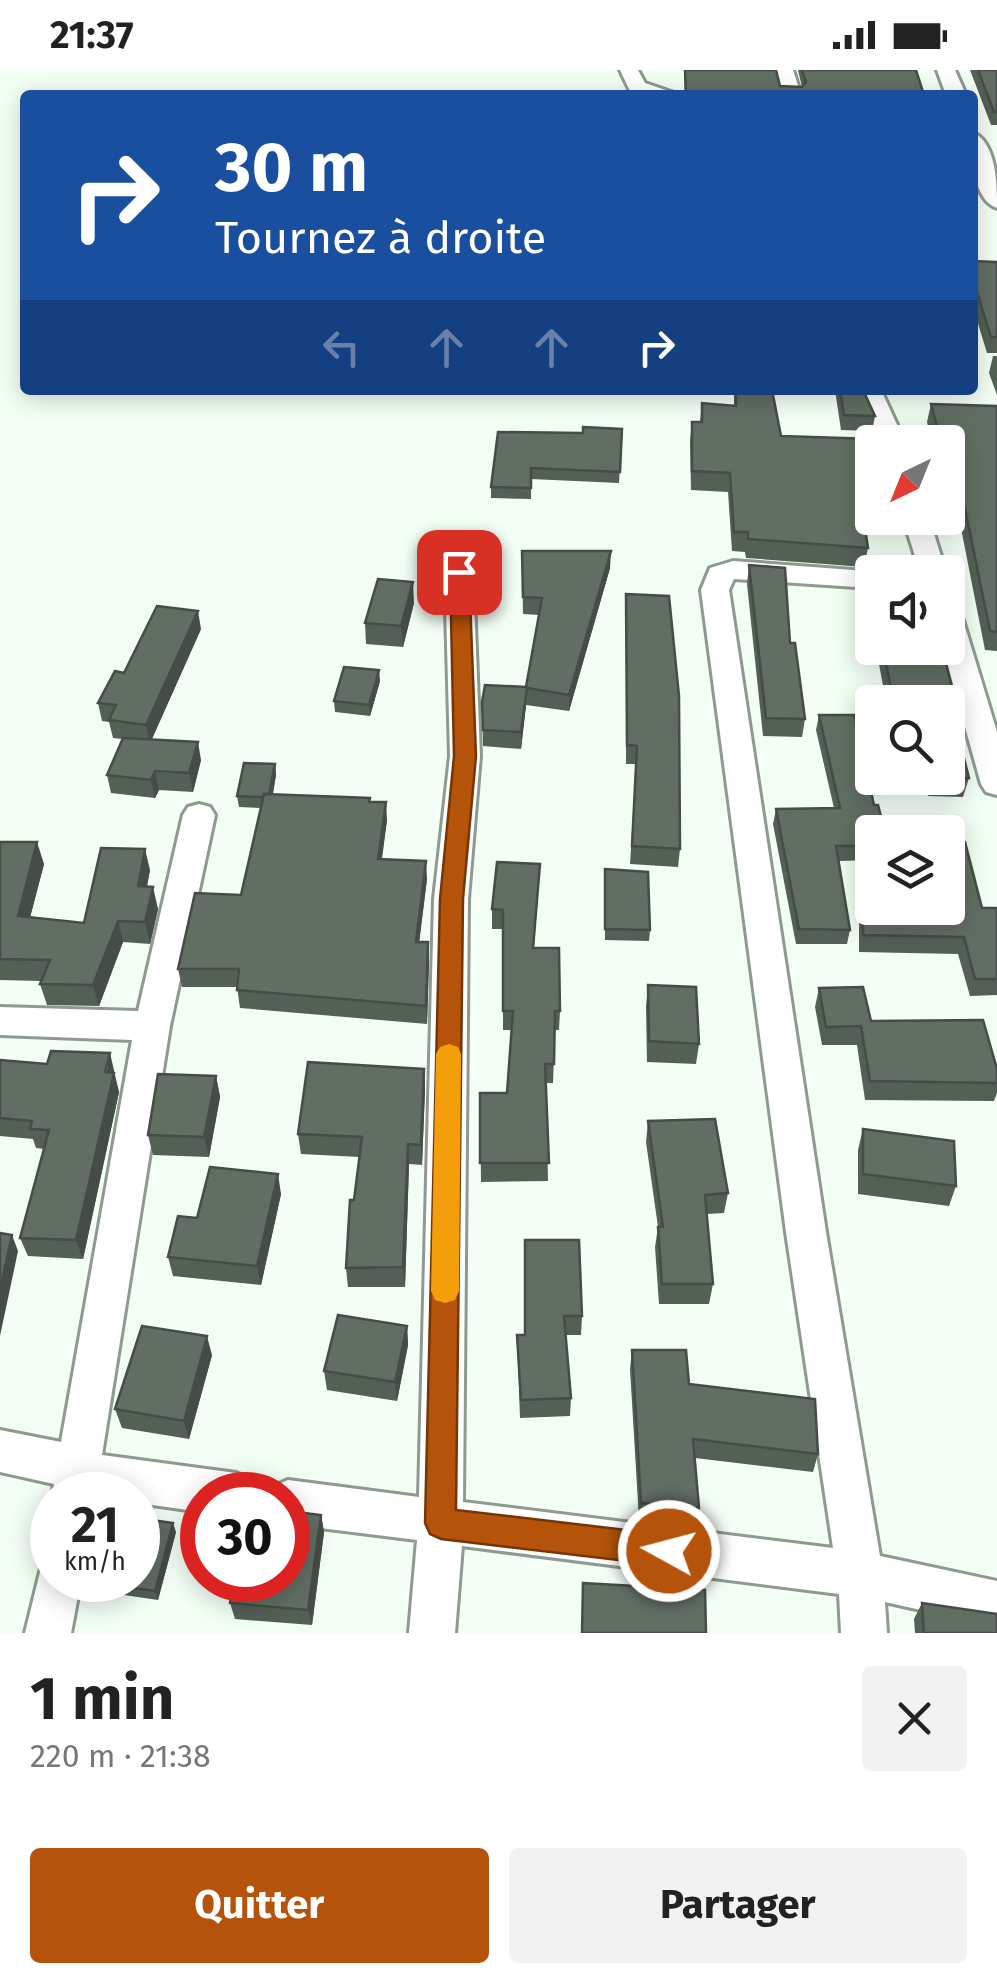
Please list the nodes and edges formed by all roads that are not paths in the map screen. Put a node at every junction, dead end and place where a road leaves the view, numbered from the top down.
1 (629, 70) edge
2 (650, 90) edge
3 (978, 154) edge
4 (997, 202) edge
5 (871, 395) edge
6 (884, 425) edge
7 (459, 572) dead end
8 (855, 578) edge
9 (962, 665) edge
10 (997, 784) edge
11 (200, 815) dead end
12 (0, 1022) edge
13 (152, 1026) junction
14 (0, 1451) edge
15 (63, 1472) edge
16 (78, 1472) edge
17 (310, 1505) edge
18 (441, 1523) junction
19 (860, 1574) junction
20 (54, 1602) edge
21 (997, 1604) edge
22 (48, 1633) edge
23 (432, 1633) edge
24 (864, 1633) edge

1 - 2 street
3 - 4 street
5 - 6 street
7 - 18 street
8 - 19 street
9 - 10 street
11 - 13 street
12 - 13 street
13 - 16 street
14 - 15 street
17 - 18 street
18 - 19 street
18 - 23 street
19 - 21 street
19 - 24 street
20 - 22 street

